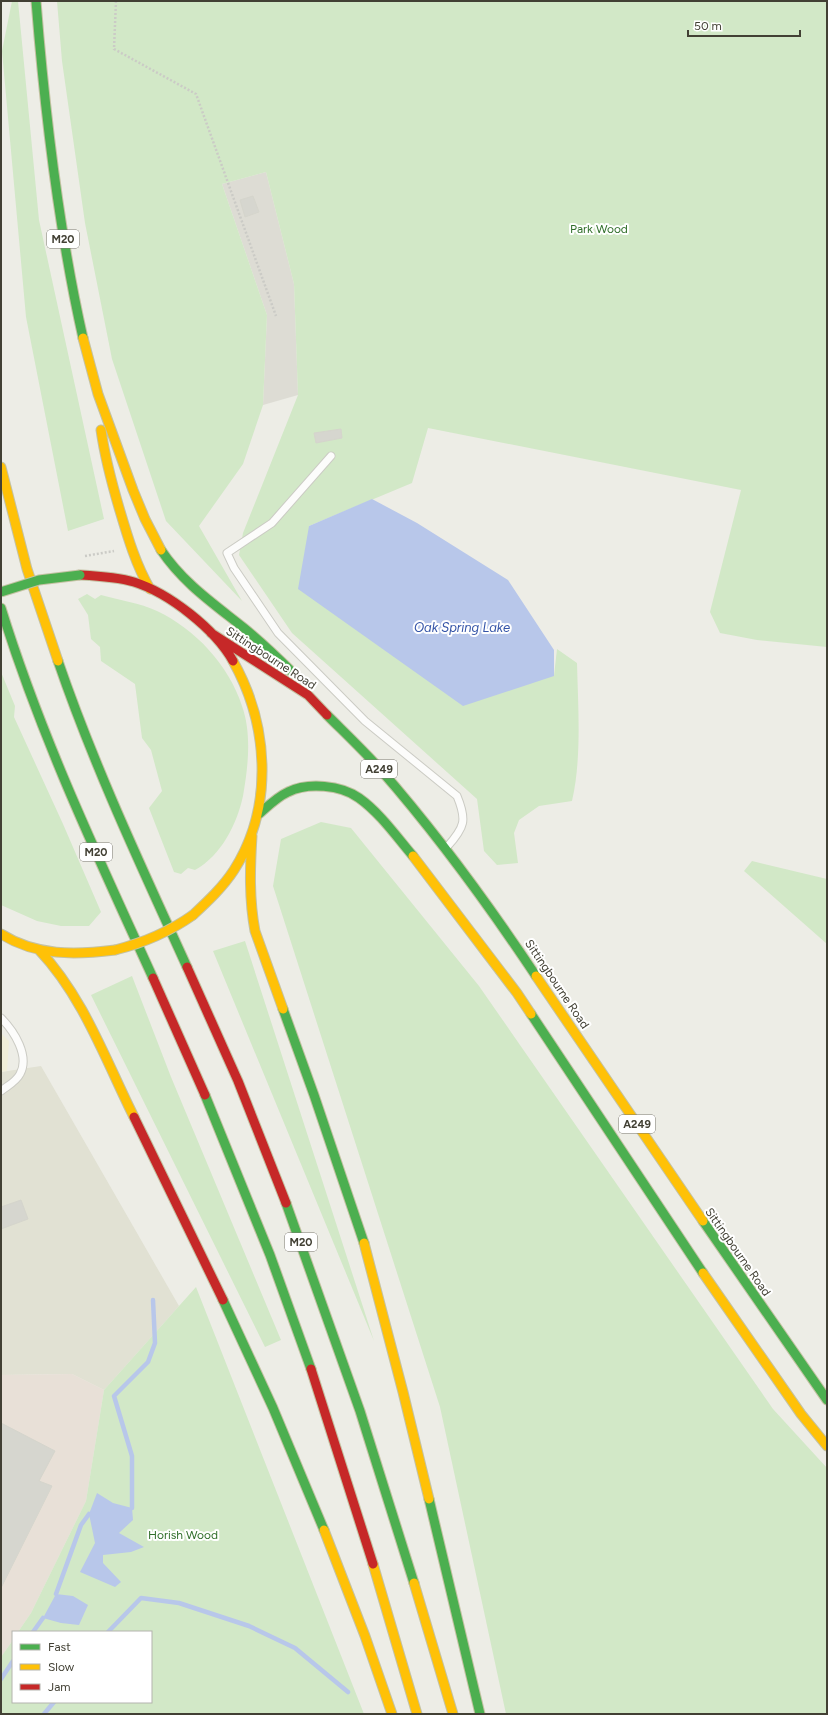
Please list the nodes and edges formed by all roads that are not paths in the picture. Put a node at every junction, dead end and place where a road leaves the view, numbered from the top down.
1 (36, 1) edge
2 (97, 389) junction
3 (331, 456) dead end
4 (1, 467) edge
5 (150, 589) junction
6 (1, 592) edge
7 (1, 608) edge
8 (211, 633) junction
9 (308, 695) junction
10 (259, 814) junction
11 (252, 836) junction
12 (445, 848) junction
13 (1, 934) edge
14 (5, 940) edge
15 (39, 950) junction
16 (1, 1018) edge
17 (1, 1091) edge
18 (827, 1400) edge
19 (827, 1446) edge
20 (392, 1714) edge
21 (417, 1714) edge
22 (453, 1714) edge
23 (480, 1714) edge

1 - 2 highway, M20
2 - 5 highway, M20
2 - 9 highway, M20
3 - 12 lane
4 - 22 highway, M20
5 - 6 highway, bridge
5 - 8 highway
7 - 21 highway, M20
8 - 9 highway, Sittingbourne Road / A249
8 - 10 highway
9 - 12 highway, Sittingbourne Road / A249
10 - 11 highway
10 - 19 highway, A249
11 - 15 highway, bridge
11 - 23 highway
12 - 18 highway, Sittingbourne Road / A249
13 - 14 highway
14 - 15 highway
15 - 20 highway
16 - 17 lane

